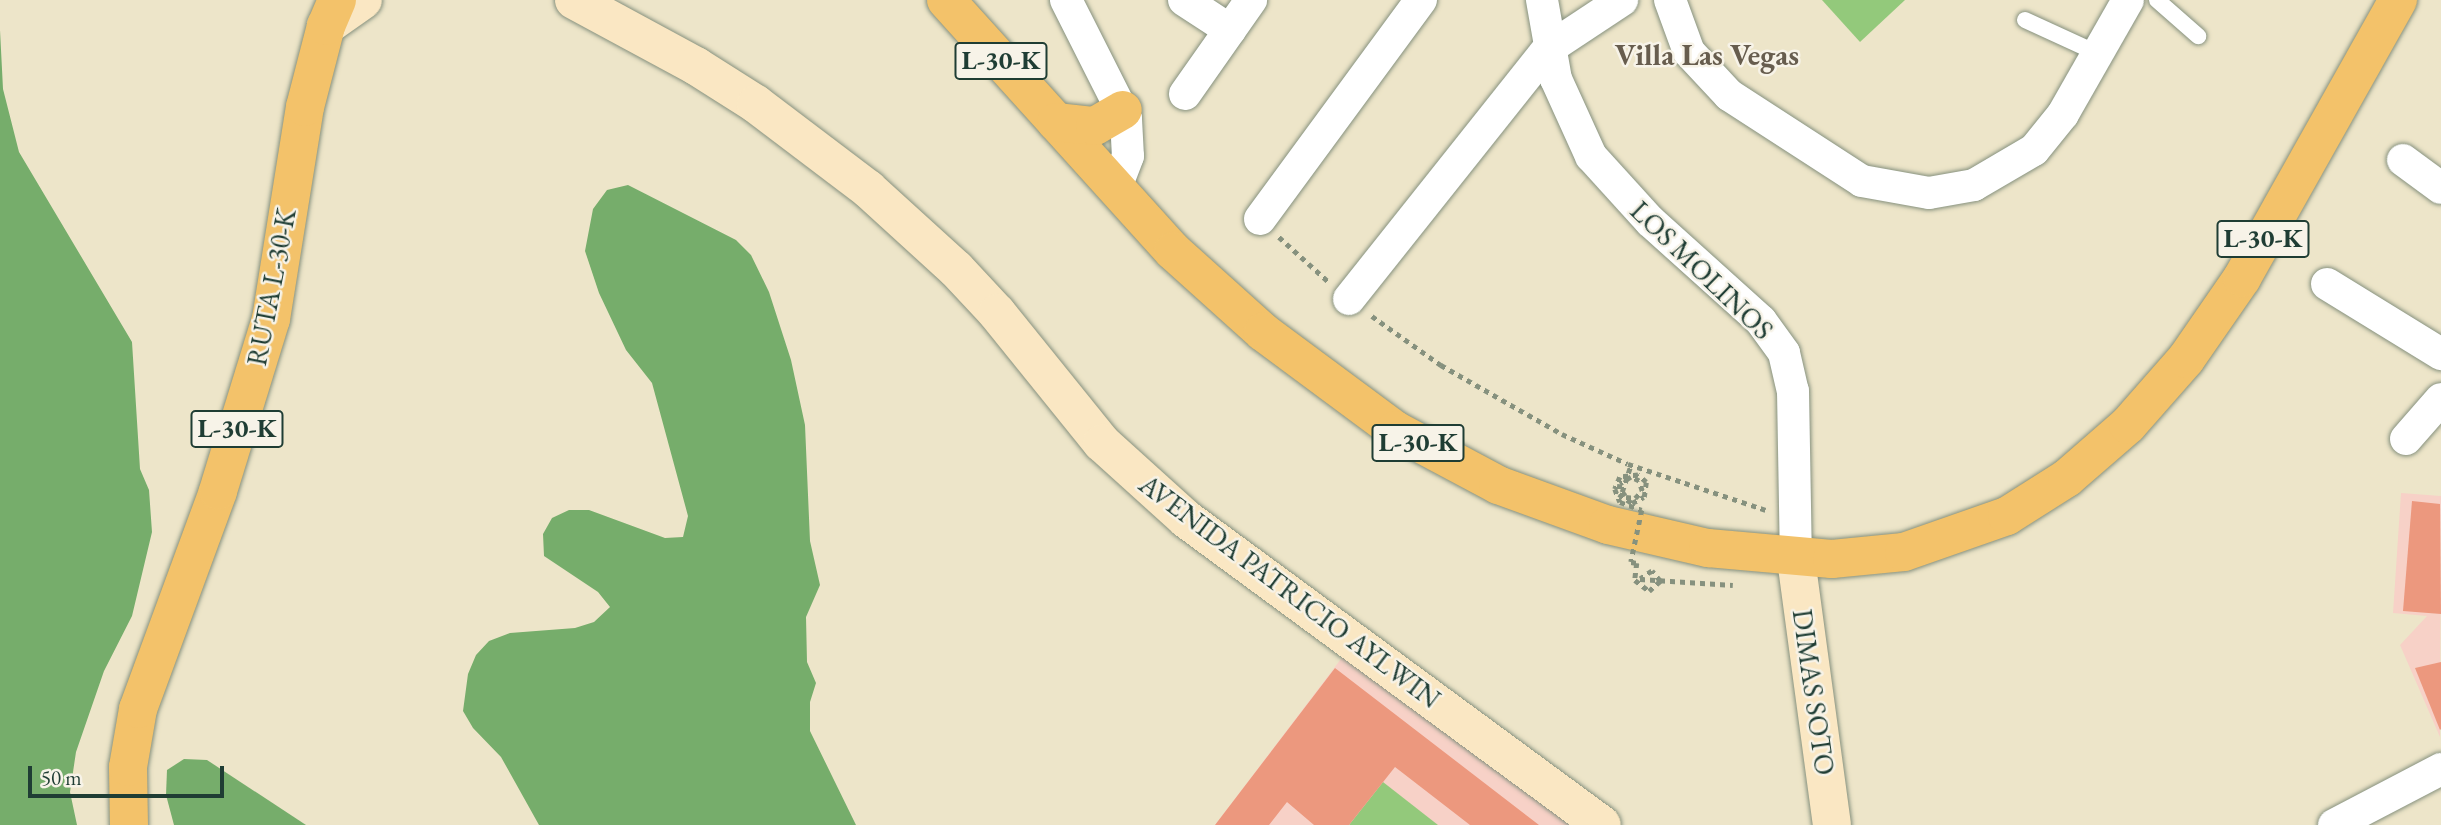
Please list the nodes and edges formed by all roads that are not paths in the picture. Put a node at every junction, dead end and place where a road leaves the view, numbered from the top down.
1 (363, 0) edge
2 (574, 0) edge
3 (946, 0) edge
4 (1066, 0) edge
5 (1184, 0) edge
6 (1251, 0) edge
7 (1421, 0) edge
8 (1542, 0) edge
9 (1622, 0) edge
10 (1670, 0) edge
11 (2128, 0) edge
12 (2157, 0) edge
13 (2398, 0) edge
14 (331, 13) edge
15 (2025, 20) dead end
16 (1230, 30) junction
17 (2198, 36) dead end
18 (1548, 49) junction
19 (2099, 54) junction
20 (1185, 94) dead end
21 (1123, 110) junction
22 (1056, 122) junction
23 (2403, 160) dead end
24 (1117, 185) junction
25 (2441, 188) edge
26 (1260, 219) road end
27 (2326, 284) dead end
28 (1349, 299) road end
29 (2441, 354) edge
30 (2441, 398) edge
31 (2406, 439) dead end
32 (1796, 559) junction
33 (2441, 769) edge
34 (129, 825) edge
35 (1602, 825) edge
36 (1832, 825) edge
37 (2334, 825) edge

1 - 14 street
2 - 35 street, AVENIDA PATRICIO AYLWIN
3 - 22 main road, L-30-K
4 - 21 street
5 - 16 street
6 - 16 street
7 - 26 street
8 - 18 street, LOS MOLINOS
9 - 18 street
10 - 19 street
11 - 19 street
12 - 17 lane
13 - 32 main road, L-30-K
14 - 34 main road, RUTA L-30-K / L-30-K
15 - 19 lane
16 - 20 street
18 - 28 street
18 - 32 street, LOS MOLINOS
21 - 22 main road
21 - 24 street
22 - 24 main road, L-30-K
23 - 25 street
24 - 32 main road, L-30-K
27 - 29 street
30 - 31 street
32 - 36 street, DIMAS SOTO
33 - 37 street

